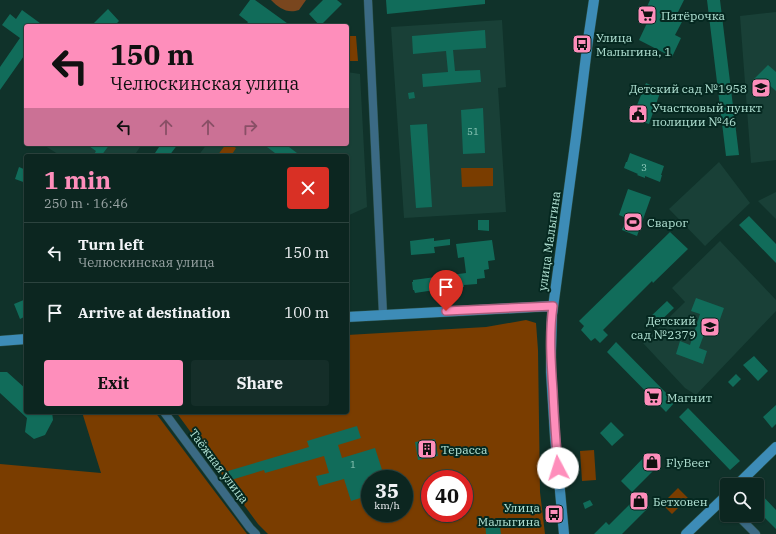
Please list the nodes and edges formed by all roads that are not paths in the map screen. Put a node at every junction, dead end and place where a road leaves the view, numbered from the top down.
1 (368, 0) edge
2 (594, 0) edge
3 (553, 306) junction
4 (384, 314) junction
5 (349, 317) edge
6 (24, 339) edge
7 (0, 341) edge
8 (165, 414) edge
9 (776, 446) edge
10 (744, 478) edge
11 (720, 504) edge
12 (744, 522) edge
13 (256, 534) edge
14 (564, 534) edge
15 (686, 534) edge
16 (756, 534) edge

1 - 4 street
2 - 3 street, улица Малыгина
3 - 4 street
3 - 14 street, улица Малыгина
4 - 5 street
6 - 7 street
8 - 13 street, Таёжная улица
9 - 10 street
11 - 15 street
12 - 16 street

